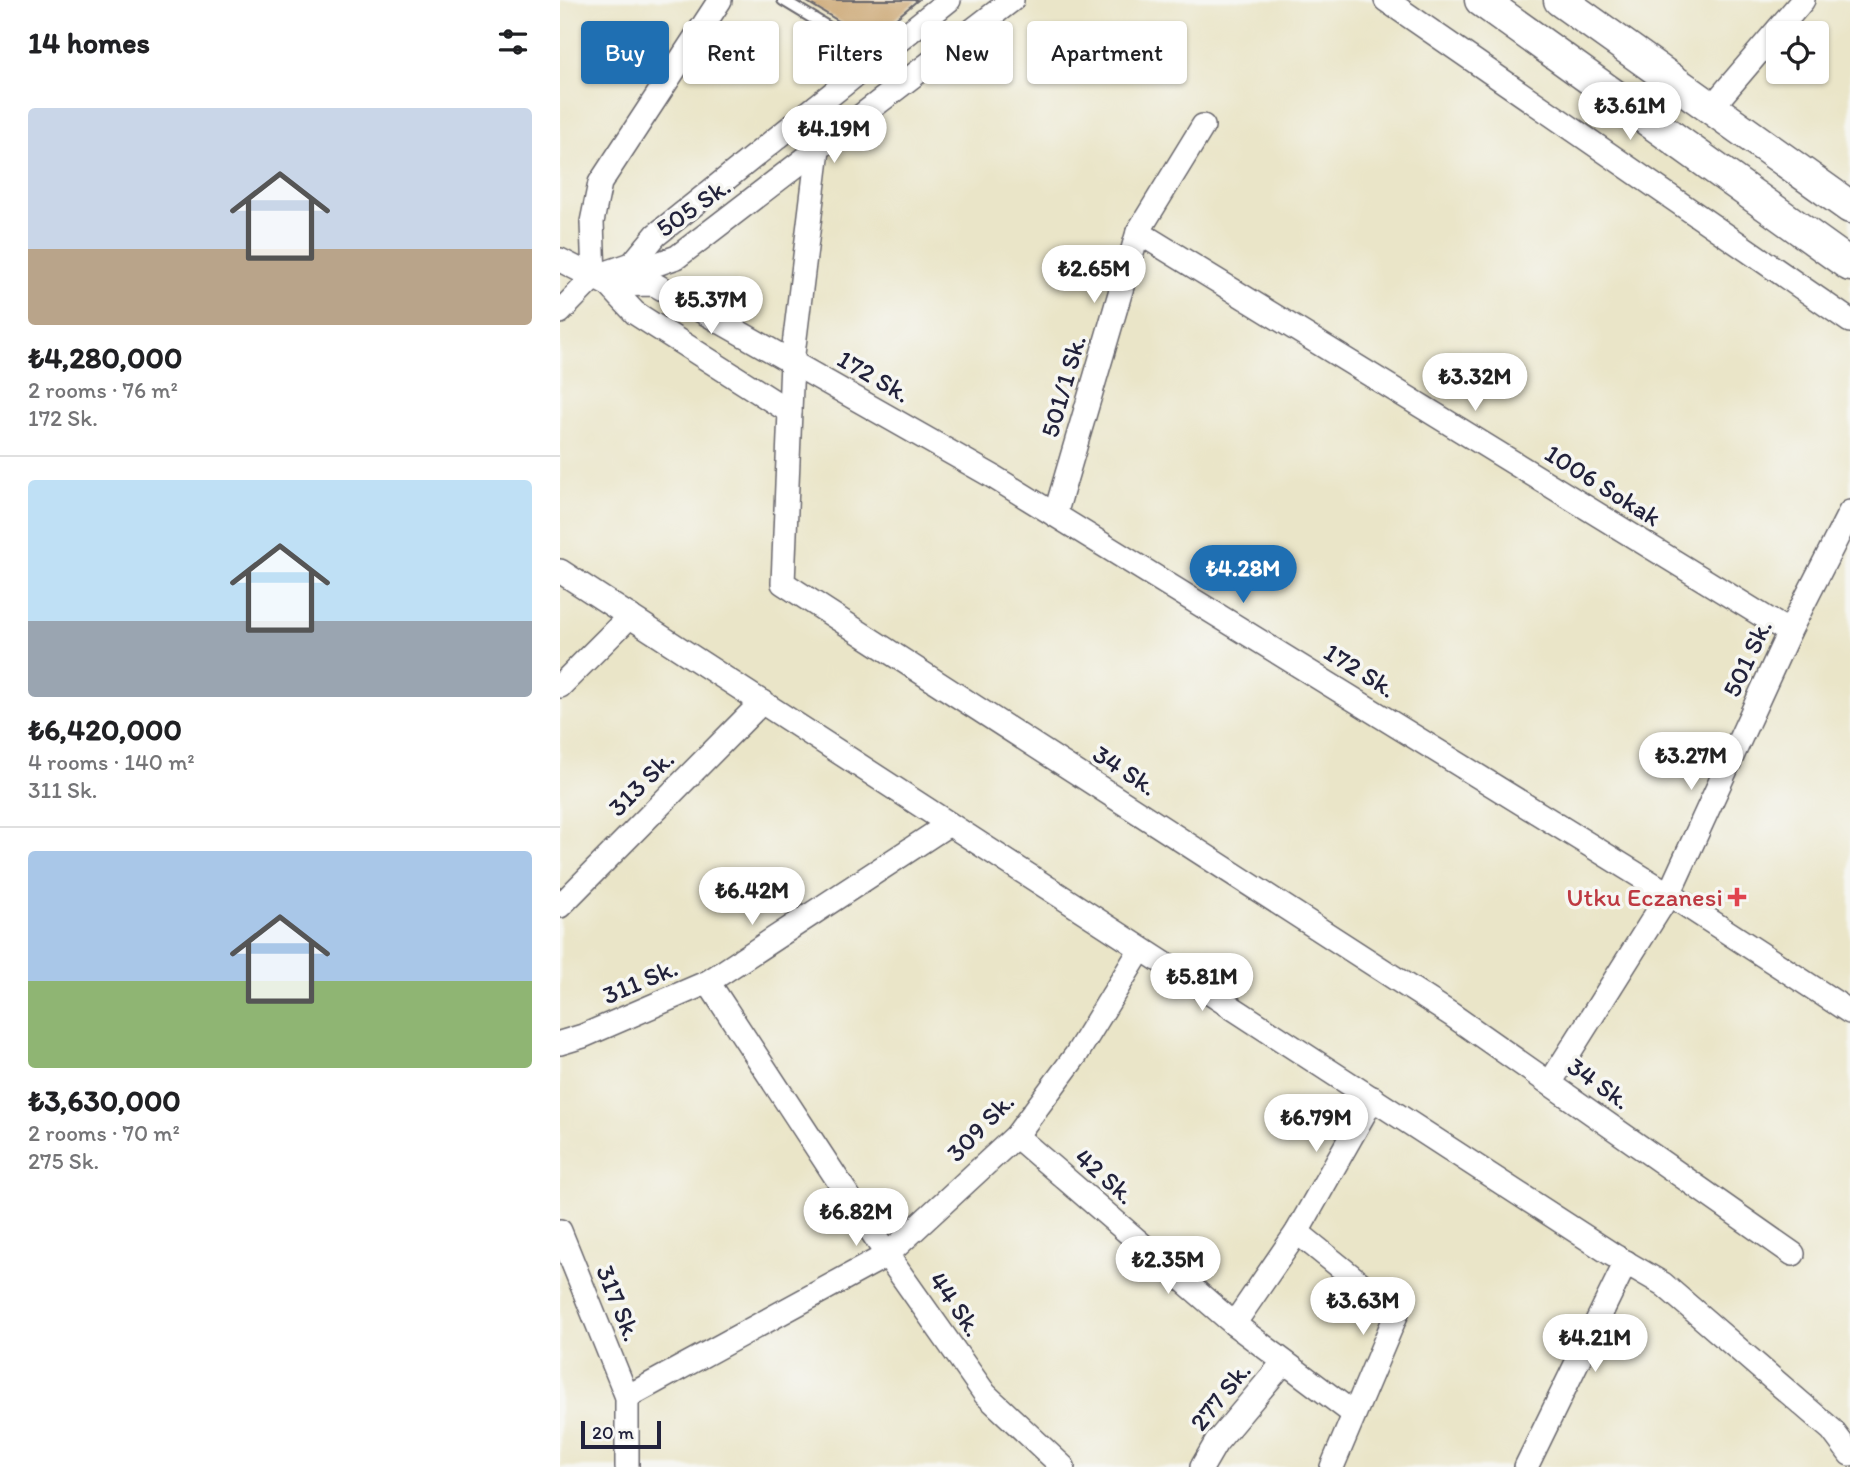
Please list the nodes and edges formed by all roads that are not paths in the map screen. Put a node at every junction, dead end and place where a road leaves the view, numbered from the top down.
1 (720, 0) edge
2 (783, 0) edge
3 (949, 0) edge
4 (1012, 0) edge
5 (1386, 0) edge
6 (1481, 0) edge
7 (1560, 0) edge
8 (1803, 0) edge
9 (818, 21) edge
10 (907, 33) edge
11 (844, 84) edge
12 (816, 107) junction
13 (1711, 108) junction
14 (1203, 126) dead end
15 (818, 150) junction
16 (1850, 206) edge
17 (1138, 232) junction
18 (560, 260) edge
19 (632, 264) junction
20 (1850, 265) edge
21 (601, 281) junction
22 (560, 312) edge
23 (1850, 321) edge
24 (792, 362) junction
25 (790, 412) junction
26 (1850, 512) edge
27 (1055, 515) junction
28 (560, 570) edge
29 (630, 616) junction
30 (1789, 632) junction
31 (560, 686) edge
32 (762, 702) junction
33 (949, 824) junction
34 (1669, 894) junction
35 (560, 906) edge
36 (1141, 949) junction
37 (708, 982) junction
38 (1850, 1012) edge
39 (560, 1043) edge
40 (1550, 1083) junction
41 (1373, 1098) junction
42 (1016, 1136) junction
43 (560, 1231) edge
44 (1297, 1232) junction
45 (1793, 1254) dead end
46 (887, 1255) junction
47 (1626, 1262) junction
48 (1234, 1324) junction
49 (1284, 1362) junction
50 (627, 1397) junction
51 (1354, 1414) junction
52 (1850, 1454) edge
53 (1059, 1466) edge
54 (627, 1467) edge
55 (1202, 1467) edge
56 (1332, 1467) edge
57 (1526, 1467) edge

1 - 21 street
2 - 9 lane
3 - 10 street, 505 Sk.
4 - 15 street, 505 Sk.
5 - 23 street
6 - 20 street
7 - 13 street
8 - 13 street
11 - 12 street, 505 Sk.
12 - 15 street, 34 Sk.
12 - 19 street, 505 Sk.
13 - 16 street
14 - 17 street, 501/1 Sk.
15 - 19 street, 505 Sk.
15 - 24 street, 34 Sk.
17 - 27 street, 501/1 Sk.
17 - 30 street, 1006 Sokak
18 - 21 street
19 - 21 street, 505 Sk.
21 - 22 street, 505 Sk.
21 - 24 street, 172 Sk.
21 - 25 street
24 - 25 street, 34 Sk.
24 - 27 street, 172 Sk.
25 - 40 street, 34 Sk.
26 - 30 street, 501 Sk.
27 - 34 street, 172 Sk.
28 - 29 street
29 - 31 street
29 - 32 street
30 - 34 street, 501 Sk.
32 - 33 street
32 - 35 street, 313 Sk.
33 - 36 street
33 - 37 street, 311 Sk.
34 - 38 street, 172 Sk.
34 - 40 street, 501 Sk.
36 - 41 street
36 - 42 street, 309 Sk.
37 - 39 street, 311 Sk.
37 - 46 street, 44 Sk.
40 - 45 street, 34 Sk.
41 - 44 street, 277 Sk.
41 - 47 street
42 - 46 street, 309 Sk.
42 - 48 street, 42 Sk.
43 - 50 street, 317 Sk.
44 - 48 street, 277 Sk.
44 - 51 street
46 - 50 street, 309 Sk.
46 - 53 street, 44 Sk.
47 - 52 street
47 - 57 street
48 - 49 street, 42 Sk.
49 - 51 street, 42 Sk.
49 - 55 street, 277 Sk.
50 - 54 street
51 - 56 street

